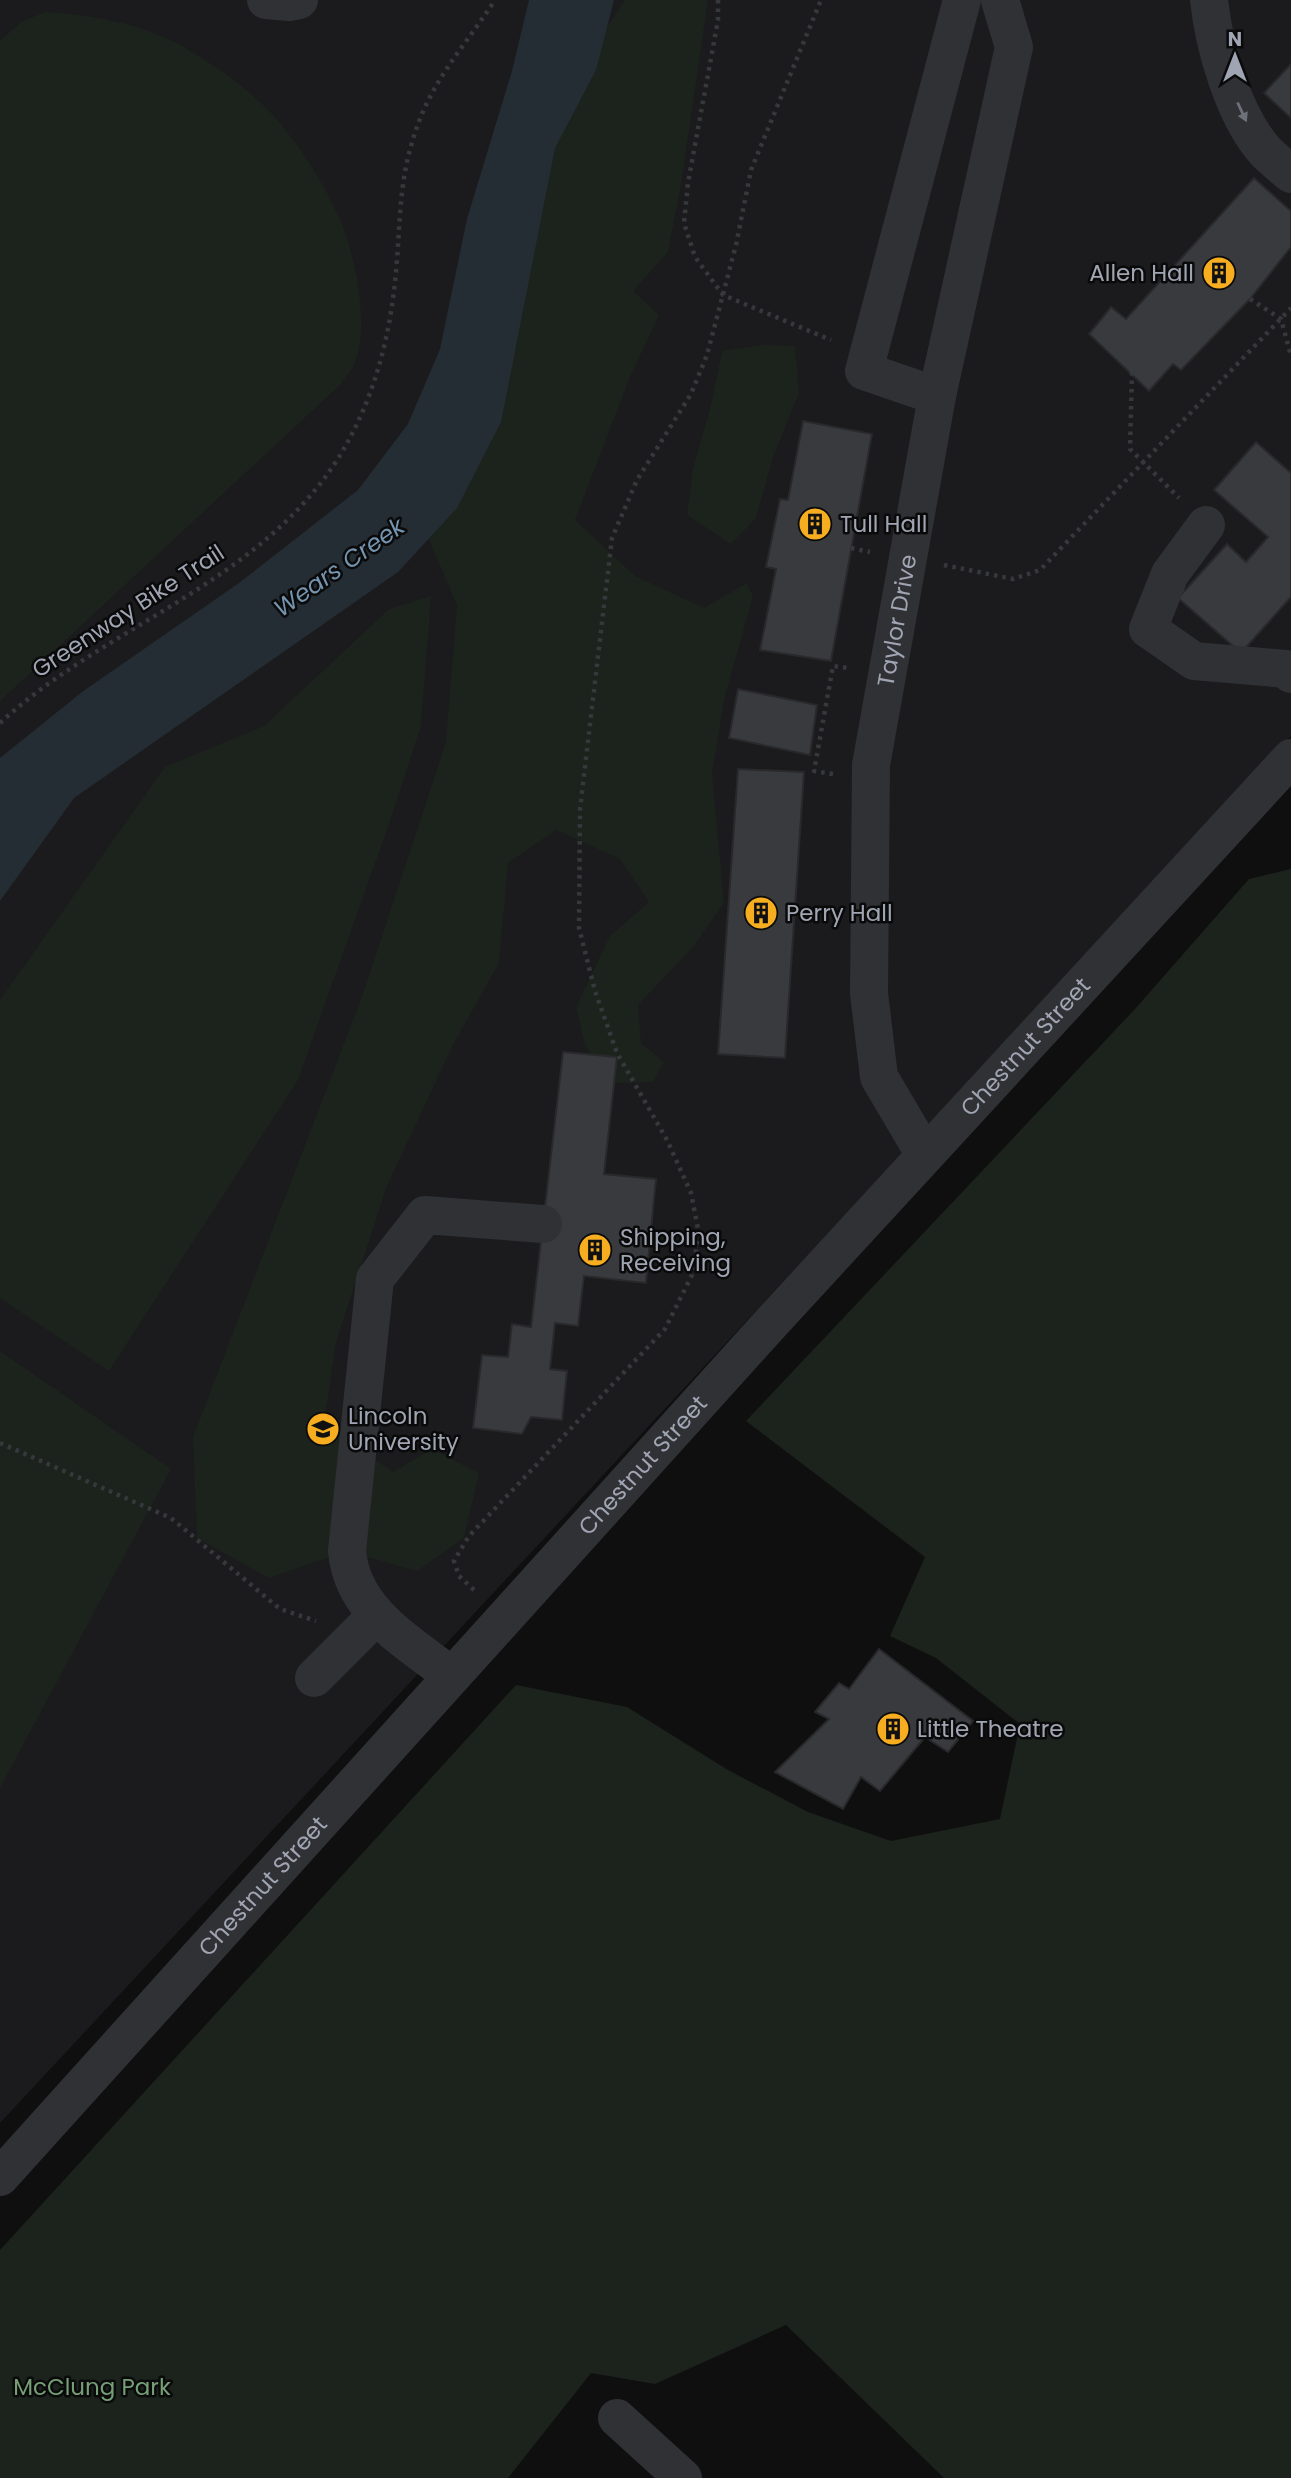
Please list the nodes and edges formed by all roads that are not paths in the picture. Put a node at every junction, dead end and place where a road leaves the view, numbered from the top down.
1 (266, 0) edge
2 (299, 0) edge
3 (962, 0) edge
4 (1000, 0) edge
5 (1240, 0) edge
6 (1211, 14) edge
7 (1291, 174) edge
8 (937, 396) junction
9 (1206, 525) road end
10 (1291, 674) edge
11 (1291, 758) edge
12 (925, 1155) junction
13 (543, 1224) dead end
14 (366, 1625) junction
15 (452, 1676) junction
16 (314, 1678) dead end
17 (0, 2177) edge
18 (617, 2418) dead end
19 (682, 2478) edge

1 - 2 street
3 - 8 street
4 - 8 street, Taylor Drive
5 - 6 street
6 -> 7 street
8 - 12 street, Taylor Drive
9 - 10 street
11 - 12 street, Chestnut Street
12 - 15 street, Chestnut Street
13 - 14 street
14 - 15 street
14 - 16 street
15 - 17 street, Chestnut Street
18 - 19 street

